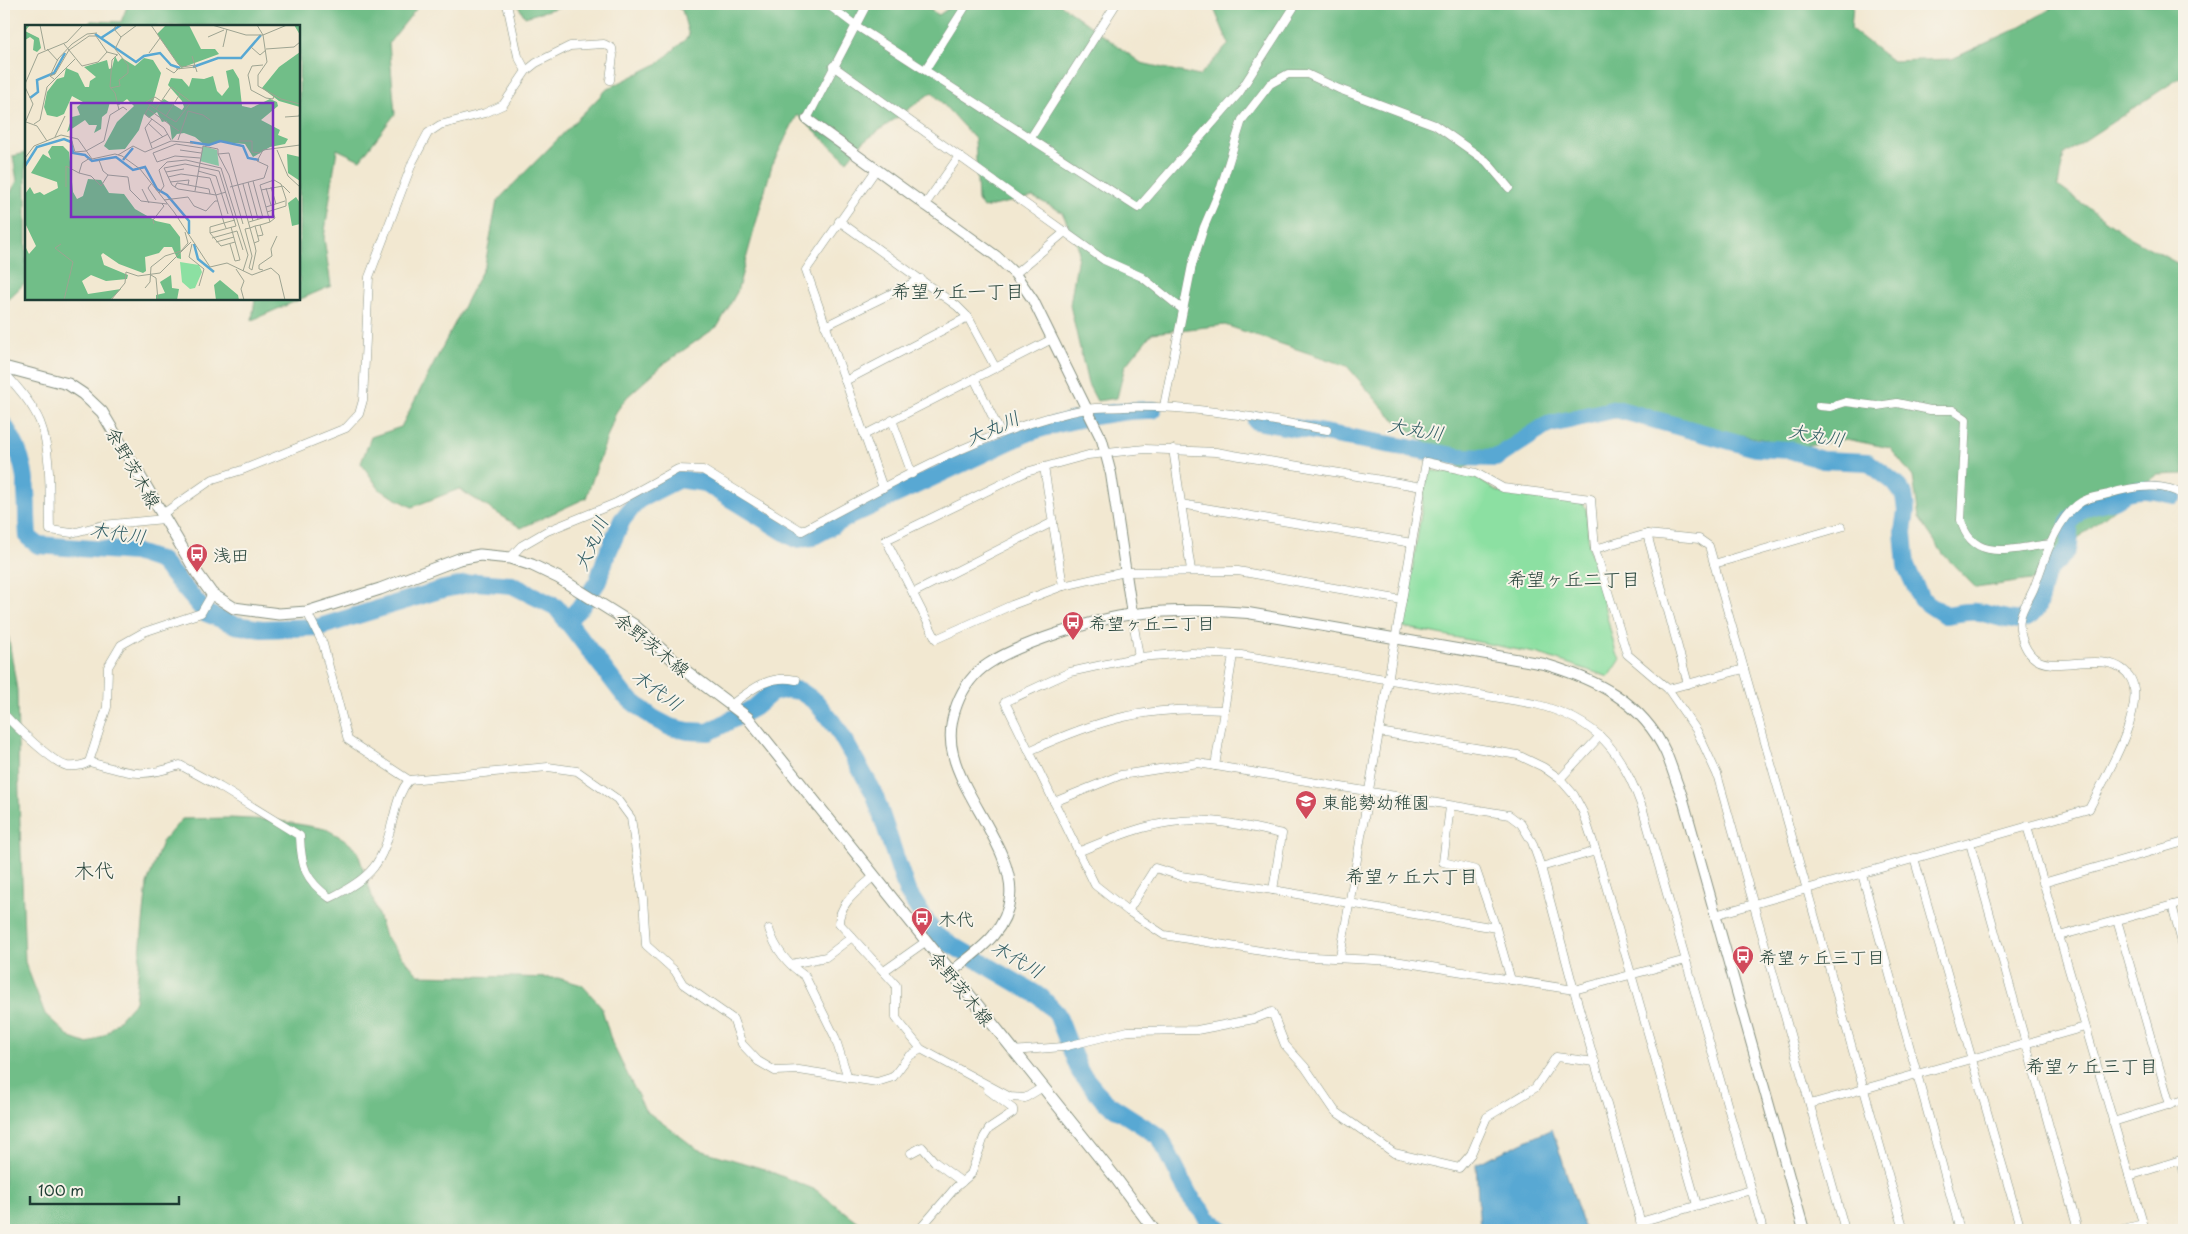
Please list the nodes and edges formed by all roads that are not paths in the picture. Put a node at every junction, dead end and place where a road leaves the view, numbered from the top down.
1 (507, 4) edge
2 (827, 4) edge
3 (867, 4) edge
4 (967, 4) edge
5 (1116, 4) edge
6 (1296, 4) edge
7 (854, 25) junction
8 (833, 66) junction
9 (925, 70) junction
10 (526, 71) junction
11 (610, 80) dead end
12 (806, 119) joint
13 (1030, 139) junction
14 (959, 156) junction
15 (876, 170) junction
16 (1509, 188) dead end
17 (924, 206) junction
18 (839, 221) junction
19 (1066, 231) junction
20 (1015, 274) junction
21 (921, 279) junction
22 (1182, 309) junction
23 (968, 317) junction
24 (825, 326) junction
25 (1052, 338) junction
26 (4, 367) edge
27 (995, 367) junction
28 (4, 372) edge
29 (974, 378) junction
30 (845, 381) junction
31 (1164, 406) junction
32 (1819, 406) dead end
33 (1090, 415) junction
34 (892, 420) junction
35 (1327, 430) dead end
36 (1000, 432) junction
37 (864, 435) junction
38 (1173, 449) junction
39 (1106, 453) junction
40 (1044, 467) junction
41 (912, 474) junction
42 (1422, 486) junction
43 (883, 488) junction
44 (2184, 496) edge
45 (1181, 504) junction
46 (162, 517) junction
47 (1053, 522) junction
48 (1841, 527) dead end
49 (1647, 534) junction
50 (1412, 543) junction
51 (2051, 544) junction
52 (1595, 549) junction
53 (510, 558) junction
54 (1714, 564) junction
55 (1191, 570) junction
56 (1125, 572) junction
57 (1064, 586) junction
58 (913, 593) junction
59 (212, 594) junction
60 (1402, 600) junction
61 (307, 612) junction
62 (1132, 614) junction
63 (1395, 639) junction
64 (1233, 655) junction
65 (1139, 657) junction
66 (1744, 670) junction
67 (1388, 679) junction
68 (796, 680) dead end
69 (1688, 684) junction
70 (1668, 689) junction
71 (734, 706) junction
72 (1224, 710) junction
73 (4, 714) edge
74 (1379, 732) junction
75 (1600, 736) junction
76 (1028, 751) junction
77 (89, 762) junction
78 (1215, 766) junction
79 (1560, 779) junction
80 (409, 780) junction
81 (1369, 791) junction
82 (1054, 802) junction
83 (1450, 807) junction
84 (2027, 826) junction
85 (2184, 842) edge
86 (1970, 843) junction
87 (1596, 851) junction
88 (1078, 852) junction
89 (1914, 858) junction
90 (1540, 867) junction
91 (1862, 874) junction
92 (873, 877) junction
93 (2043, 883) junction
94 (1807, 889) junction
95 (1273, 890) junction
96 (2184, 902) edge
97 (1350, 903) junction
98 (1754, 904) junction
99 (2172, 905) junction
100 (1128, 911) junction
101 (1715, 915) junction
102 (2117, 920) junction
103 (1496, 928) junction
104 (769, 929) dead end
105 (2059, 936) junction
106 (852, 937) junction
107 (925, 942) junction
108 (2184, 950) edge
109 (1340, 957) junction
110 (1686, 960) junction
111 (791, 964) junction
112 (953, 970) junction
113 (884, 971) junction
114 (1630, 975) junction
115 (1511, 980) junction
116 (1574, 990) junction
117 (2085, 1027) junction
118 (2026, 1044) junction
119 (921, 1049) junction
120 (1012, 1051) junction
121 (1972, 1059) junction
122 (1595, 1062) junction
123 (1917, 1074) junction
124 (848, 1078) junction
125 (983, 1084) junction
126 (1043, 1087) junction
127 (1864, 1089) junction
128 (2184, 1100) edge
129 (1810, 1104) junction
130 (2170, 1105) junction
131 (2113, 1122) junction
132 (911, 1153) dead end
133 (2182, 1160) edge
134 (2184, 1173) edge
135 (2128, 1176) junction
136 (962, 1182) junction
137 (1751, 1190) junction
138 (1697, 1205) junction
139 (1640, 1222) junction
140 (2144, 1227) edge
141 (919, 1230) edge
142 (1154, 1230) edge
143 (1643, 1230) edge
144 (1762, 1230) edge
145 (1804, 1230) edge
146 (1845, 1230) edge
147 (1904, 1230) edge
148 (1960, 1230) edge
149 (2021, 1230) edge
150 (2078, 1230) edge
151 (2119, 1230) edge

1 - 10 street
2 - 7 street
3 - 7 street
4 - 9 street
5 - 13 street
6 - 13 street
7 - 8 street
7 - 9 street
8 - 12 street
8 - 14 street
9 - 13 street
10 - 11 street
10 - 46 street
12 - 15 street
14 - 17 street
14 - 19 street
15 - 17 street
15 - 18 street
16 - 22 street
17 - 20 street
18 - 21 street
18 - 24 street
19 - 20 street
19 - 22 street
20 - 25 street
21 - 23 street
21 - 24 street
22 - 31 street
23 - 27 street
23 - 30 street
24 - 30 street
25 - 27 street
25 - 33 street
26 - 46 main road, 余野茨木線
27 - 29 street
28 - 46 street
29 - 34 street
29 - 36 street
30 - 37 street
31 - 33 street
31 - 35 street
32 - 51 street
33 - 36 street
33 - 39 street
34 - 37 street
34 - 41 street
36 - 41 street
37 - 43 street
38 - 39 street
38 - 42 street
38 - 45 street
39 - 40 street
39 - 56 street
40 - 47 street
40 - 58 street
41 - 43 street
42 - 50 street
42 - 52 street
43 - 53 street
44 - 51 street
45 - 50 street
45 - 55 street
46 - 59 main road, 余野茨木線
47 - 57 street
47 - 58 street
48 - 54 street
49 - 52 street
49 - 54 street
49 - 69 street
50 - 60 street
51 - 84 street
52 - 70 street
53 - 61 main road, 余野茨木線
53 - 71 main road, 余野茨木線
54 - 66 street
55 - 56 street
55 - 60 street
56 - 57 street
56 - 62 street
57 - 58 street
59 - 61 main road, 余野茨木線
59 - 77 street
60 - 63 street
61 - 80 street
62 - 63 street
62 - 65 street
62 - 112 street
63 - 67 street
63 - 101 street
64 - 65 street
64 - 67 street
64 - 72 street
65 - 76 street
66 - 69 street
66 - 94 street
67 - 74 street
67 - 75 street
68 - 71 street
69 - 70 street
70 - 98 street
71 - 92 main road, 余野茨木線
72 - 76 street
72 - 78 street
73 - 77 street
74 - 79 street
74 - 81 street
75 - 79 street
75 - 110 street
76 - 82 street
77 - 80 street
78 - 81 street
78 - 82 street
79 - 87 street
80 - 124 street
81 - 83 street
81 - 97 street
82 - 88 street
83 - 90 street
83 - 103 street
84 - 86 street
84 - 93 street
85 - 93 street
86 - 89 street
86 - 118 street
87 - 90 street
87 - 114 street
88 - 95 street
88 - 100 street
89 - 91 street
89 - 121 street
90 - 116 street
91 - 94 street
91 - 123 street
92 - 106 street
92 - 107 main road, 余野茨木線
93 - 105 street
94 - 98 street
94 - 127 street
95 - 97 street
95 - 100 street
96 - 99 street
97 - 103 street
97 - 109 street
98 - 101 street
98 - 129 street
99 - 102 street
99 - 108 street
100 - 109 street
101 - 145 street
102 - 105 street
102 - 130 street
103 - 115 street
104 - 111 street
105 - 117 street
106 - 111 street
106 - 113 street
107 - 112 main road, 余野茨木線
107 - 113 street
109 - 115 street
110 - 114 street
110 - 137 street
111 - 124 street
112 - 120 main road, 余野茨木線
113 - 119 street
114 - 116 street
114 - 138 street
115 - 116 street
116 - 122 street
117 - 118 street
117 - 131 street
118 - 121 street
118 - 150 street
119 - 124 street
119 - 125 street
120 - 122 street
120 - 126 main road, 余野茨木線
121 - 123 street
121 - 149 street
122 - 139 street
123 - 127 street
123 - 148 street
125 - 126 street
125 - 136 street
126 - 142 main road, 余野茨木線
127 - 129 street
127 - 147 street
128 - 130 street
129 - 146 street
130 - 131 street
131 - 135 street
132 - 136 street
133 - 134 street
133 - 135 street
135 - 140 street
136 - 141 street
137 - 138 street
137 - 144 street
138 - 139 street
139 - 143 street
140 - 151 street

